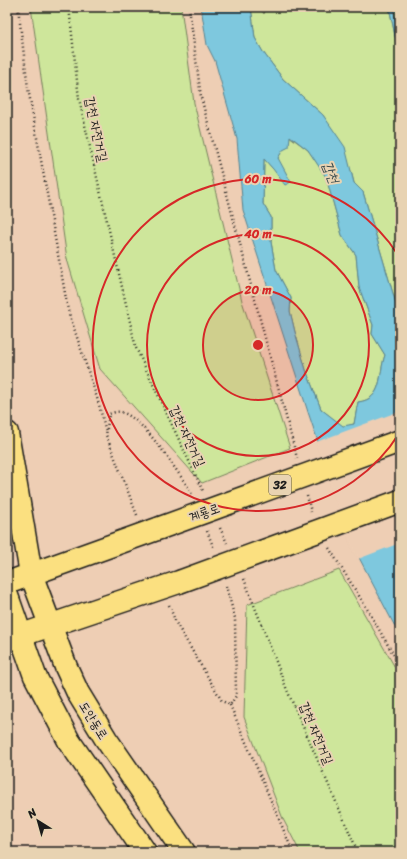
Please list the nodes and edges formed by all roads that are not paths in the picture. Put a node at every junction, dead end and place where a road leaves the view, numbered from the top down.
1 (7, 434) edge
2 (400, 441) edge
3 (400, 501) edge
4 (31, 574) junction
5 (7, 583) edge
6 (7, 596) edge
7 (51, 625) junction
8 (14, 637) edge
9 (145, 852) edge
10 (184, 852) edge

1 - 4 main road, 도안동로
2 - 4 main road, 계룡로 / 32, bridge
3 - 7 main road, bridge
4 - 5 main road, 계룡로 / 32
4 - 7 main road, 도안동로
6 - 8 main road
7 - 8 main road
7 - 10 main road, 도안동로
8 - 9 main road

